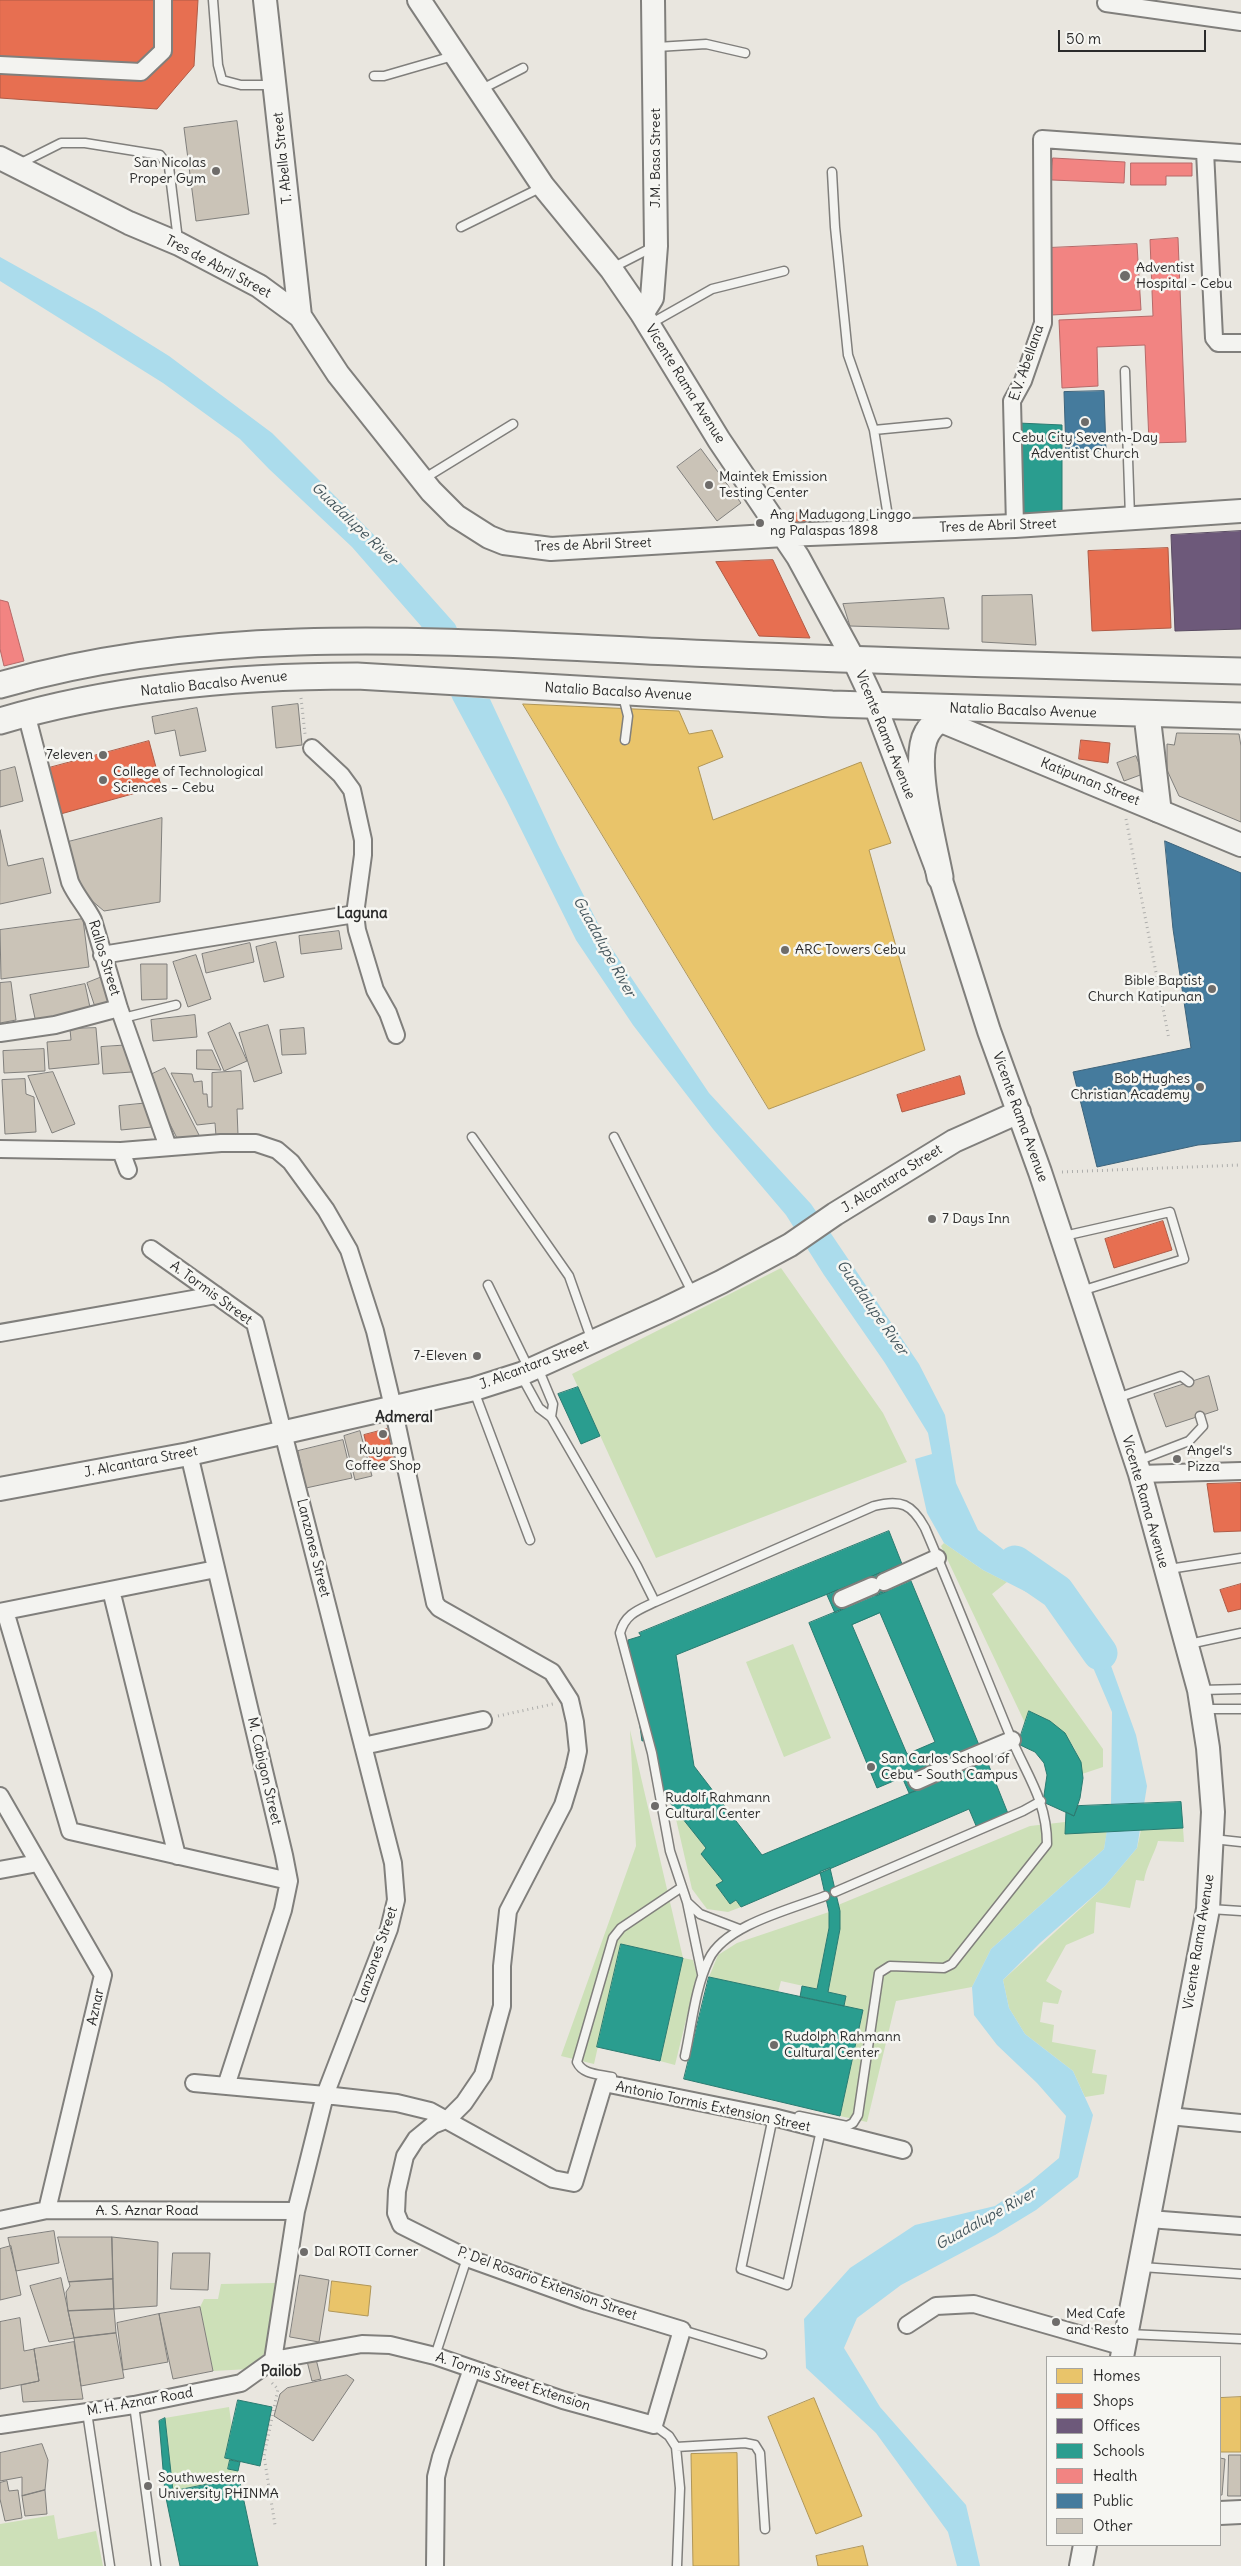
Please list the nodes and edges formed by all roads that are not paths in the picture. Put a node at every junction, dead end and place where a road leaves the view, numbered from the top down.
1 (163, 0) edge
2 (213, 0) edge
3 (265, 0) edge
4 (419, 0) edge
5 (653, 0) edge
6 (1106, 3) dead end
7 (1241, 22) edge
8 (655, 47) junction
9 (745, 53) dead end
10 (458, 55) junction
11 (0, 65) edge
12 (523, 68) dead end
13 (374, 76) dead end
14 (274, 85) junction
15 (480, 90) junction
16 (1205, 151) junction
17 (1241, 153) edge
18 (8, 162) edge
19 (832, 172) dead end
20 (543, 186) junction
21 (461, 227) dead end
22 (179, 244) junction
23 (656, 246) junction
24 (611, 269) junction
25 (784, 271) dead end
26 (300, 316) junction
27 (645, 320) junction
28 (1241, 343) edge
29 (1125, 371) dead end
30 (946, 422) dead end
31 (513, 424) dead end
32 (874, 430) junction
33 (422, 480) junction
34 (1241, 511) edge
35 (1130, 520) junction
36 (1015, 526) junction
37 (891, 530) junction
38 (784, 535) junction
39 (506, 645) junction
40 (646, 651) junction
41 (854, 660) junction
42 (1241, 671) edge
43 (0, 685) edge
44 (497, 685) junction
45 (622, 692) junction
46 (647, 693) junction
47 (875, 705) junction
48 (962, 709) junction
49 (26, 713) junction
50 (1147, 715) junction
51 (1241, 716) edge
52 (939, 720) junction
53 (0, 721) edge
54 (625, 740) dead end
55 (312, 748) road end
56 (1158, 810) junction
57 (1241, 845) edge
58 (940, 877) junction
59 (355, 914) junction
60 (102, 955) junction
61 (176, 1005) dead end
62 (121, 1013) junction
63 (0, 1033) edge
64 (396, 1035) dead end
65 (1019, 1112) junction
66 (472, 1137) dead end
67 (614, 1137) dead end
68 (168, 1147) junction
69 (0, 1149) edge
70 (121, 1151) junction
71 (128, 1170) dead end
72 (1061, 1237) junction
73 (151, 1249) dead end
74 (488, 1285) dead end
75 (1079, 1292) junction
76 (216, 1295) junction
77 (694, 1296) junction
78 (0, 1332) edge
79 (593, 1343) junction
80 (529, 1370) junction
81 (1189, 1382) dead end
82 (474, 1389) junction
83 (1113, 1399) junction
84 (393, 1407) junction
85 (1200, 1416) dead end
86 (551, 1417) junction
87 (283, 1432) junction
88 (189, 1454) junction
89 (1137, 1468) junction
90 (1241, 1471) edge
91 (0, 1489) edge
92 (530, 1540) dead end
93 (937, 1558) junction
94 (1241, 1558) edge
95 (216, 1569) junction
96 (1165, 1570) junction
97 (111, 1590) junction
98 (842, 1599) dead end
99 (655, 1602) junction
100 (2, 1611) edge
101 (1241, 1633) edge
102 (1186, 1645) junction
103 (1241, 1689) edge
104 (1201, 1699) junction
105 (1241, 1709) edge
106 (483, 1720) road end
107 (1012, 1740) junction
108 (363, 1746) junction
109 (916, 1781) dead end
110 (0, 1796) edge
111 (1041, 1801) junction
112 (1212, 1839) junction
113 (1241, 1842) edge
114 (177, 1856) junction
115 (38, 1863) junction
116 (0, 1870) edge
117 (289, 1881) junction
118 (682, 1887) junction
119 (835, 1892) dead end
120 (826, 1896) dead end
121 (687, 1902) junction
122 (1208, 1909) junction
123 (1241, 1911) edge
124 (739, 1930) junction
125 (703, 1975) junction
126 (685, 2056) dead end
127 (194, 2083) dead end
128 (226, 2086) junction
129 (325, 2094) junction
130 (1169, 2116) junction
131 (773, 2117) junction
132 (448, 2119) junction
133 (1241, 2122) edge
134 (821, 2130) junction
135 (903, 2150) dead end
136 (47, 2210) junction
137 (296, 2211) junction
138 (1149, 2219) junction
139 (0, 2220) edge
140 (1241, 2226) edge
141 (467, 2258) junction
142 (1140, 2266) junction
143 (1241, 2274) edge
144 (907, 2325) dead end
145 (682, 2330) junction
146 (1241, 2339) edge
147 (1124, 2346) edge
148 (762, 2354) dead end
149 (436, 2356) junction
150 (274, 2360) junction
151 (472, 2369) junction
152 (134, 2405) junction
153 (87, 2412) junction
154 (0, 2425) edge
155 (654, 2425) junction
156 (676, 2447) junction
157 (1241, 2512) edge
158 (1221, 2513) edge
159 (765, 2529) dead end
160 (1085, 2546) edge
161 (110, 2566) edge
162 (156, 2566) edge
163 (435, 2566) edge
164 (677, 2566) edge
165 (1081, 2566) edge

1 - 11 street
2 - 14 lane
3 - 14 street, T. Abella Street
4 - 10 street, Vicente Rama Avenue
5 - 8 street, J.M. Basa Street
6 - 7 street
8 - 9 lane
8 - 23 street, J.M. Basa Street
10 - 13 lane
10 - 15 street, Vicente Rama Avenue
12 - 15 lane
14 - 26 street, T. Abella Street
15 - 20 street, Vicente Rama Avenue
16 - 17 street
16 - 28 street
16 - 36 street, E.V. Abellana
18 - 22 street, Tres de Abril Street
18 - 22 lane
19 - 32 lane
20 - 21 lane
20 - 24 street, Vicente Rama Avenue
22 - 26 street, Tres de Abril Street
23 - 24 lane
23 - 27 street, J.M. Basa Street
24 - 27 street, Vicente Rama Avenue
25 - 27 lane
26 - 33 street, Tres de Abril Street
27 - 38 street, Vicente Rama Avenue
29 - 35 lane
30 - 32 lane
31 - 33 lane
32 - 37 lane
33 - 38 street, Tres de Abril Street
34 - 35 street, Tres de Abril Street
35 - 36 street, Tres de Abril Street
36 - 37 street, Tres de Abril Street
37 - 38 street, Tres de Abril Street
38 - 41 street, Vicente Rama Avenue
39 - 40 main road
39 - 43 main road
39 - 44 main road
40 - 41 main road
40 - 46 main road
41 - 42 main road
41 - 47 street, Vicente Rama Avenue
44 - 45 main road, Natalio Bacalso Avenue
44 - 49 main road, Natalio Bacalso Avenue
45 - 46 main road, Natalio Bacalso Avenue
45 - 54 lane
46 - 47 main road, Natalio Bacalso Avenue
47 - 48 main road, Natalio Bacalso Avenue
47 - 58 street, Vicente Rama Avenue
48 - 50 main road, Natalio Bacalso Avenue
48 - 52 main road
49 - 53 main road, Natalio Bacalso Avenue
49 - 60 street, Rallos Street
50 - 51 main road, Natalio Bacalso Avenue
50 - 56 main road
52 - 56 street, Katipunan Street
52 - 58 main road
55 - 59 street
56 - 57 street, Katipunan Street
58 - 65 street, Vicente Rama Avenue
59 - 60 street
59 - 64 street
60 - 62 street, Rallos Street
61 - 62 lane
62 - 63 street
62 - 68 street, Rallos Street
65 - 72 street, Vicente Rama Avenue
65 - 77 street, J. Alcantara Street
66 - 79 lane
67 - 77 lane
68 - 70 street, P. Del Rosario Extension Street
68 - 84 street, P. Del Rosario Extension Street
69 - 70 street, P. Del Rosario Extension Street
70 - 71 street
72 - 75 street, Vicente Rama Avenue
72 - 75 lane
73 - 76 street, A. Tormis Street
74 - 80 lane
75 - 83 street, Vicente Rama Avenue
76 - 78 street
76 - 87 street, A. Tormis Street
77 - 79 street, J. Alcantara Street
79 - 80 street, J. Alcantara Street
80 - 82 street, J. Alcantara Street
80 - 86 lane
80 - 86 lane
81 - 83 lane
82 - 84 street, J. Alcantara Street
82 - 92 lane
83 - 89 street, Vicente Rama Avenue
84 - 87 street, J. Alcantara Street
84 - 132 street, P. Del Rosario Extension Street
85 - 89 lane
86 - 99 lane
87 - 88 street, J. Alcantara Street
87 - 108 street, Lanzones Street
88 - 91 street, J. Alcantara Street
88 - 95 street, M. Cabigon Street
89 - 90 street
89 - 96 street, Vicente Rama Avenue
93 - 98 street
93 - 99 lane
93 - 107 lane
94 - 96 lane
95 - 97 street
95 - 117 street, M. Cabigon Street
96 - 102 street, Vicente Rama Avenue
97 - 100 street
97 - 114 street
99 - 118 lane
100 - 114 street
101 - 102 lane
102 - 104 street, Vicente Rama Avenue
103 - 104 lane
104 - 105 lane
104 - 112 street, Vicente Rama Avenue
106 - 108 street
107 - 109 street
107 - 111 lane
108 - 129 street, Lanzones Street
110 - 115 street, Aznar
111 - 118 lane
111 - 119 lane
112 - 113 lane
112 - 122 street, Vicente Rama Avenue
114 - 117 street
115 - 116 street
115 - 136 street, Aznar
117 - 128 street, M. Cabigon Street
118 - 121 lane
120 - 124 lane
121 - 124 lane
121 - 125 lane
122 - 123 lane
122 - 130 street, Vicente Rama Avenue
124 - 125 lane
125 - 126 lane
127 - 128 street, Antonio Tormis Extension Street
128 - 129 street, Antonio Tormis Extension Street
129 - 132 street, Antonio Tormis Extension Street
129 - 137 street, Lanzones Street
130 - 133 street
130 - 138 street, Vicente Rama Avenue
131 - 132 street, Antonio Tormis Extension Street
131 - 134 street, Antonio Tormis Extension Street
131 - 134 lane
132 - 141 street, P. Del Rosario Extension Street
134 - 135 street, Antonio Tormis Extension Street
136 - 137 street, A. S. Aznar Road
136 - 139 street, A. S. Aznar Road
137 - 150 street, Lanzones Street
138 - 140 street
138 - 142 street, Vicente Rama Avenue
141 - 145 street, P. Del Rosario Extension Street
141 - 149 lane
142 - 143 lane
142 - 147 street, Vicente Rama Avenue
144 - 147 street
145 - 148 lane
145 - 155 street
146 - 147 lane
149 - 150 street, A. Tormis Street Extension
149 - 151 street, A. Tormis Street Extension
150 - 152 street, M. H. Aznar Road
151 - 155 street, A. Tormis Street Extension
151 - 163 street
152 - 153 street, M. H. Aznar Road
152 - 162 lane
153 - 154 street, M. H. Aznar Road
153 - 161 lane
155 - 156 lane
156 - 159 lane
156 - 164 lane
157 - 158 street
160 - 165 street

